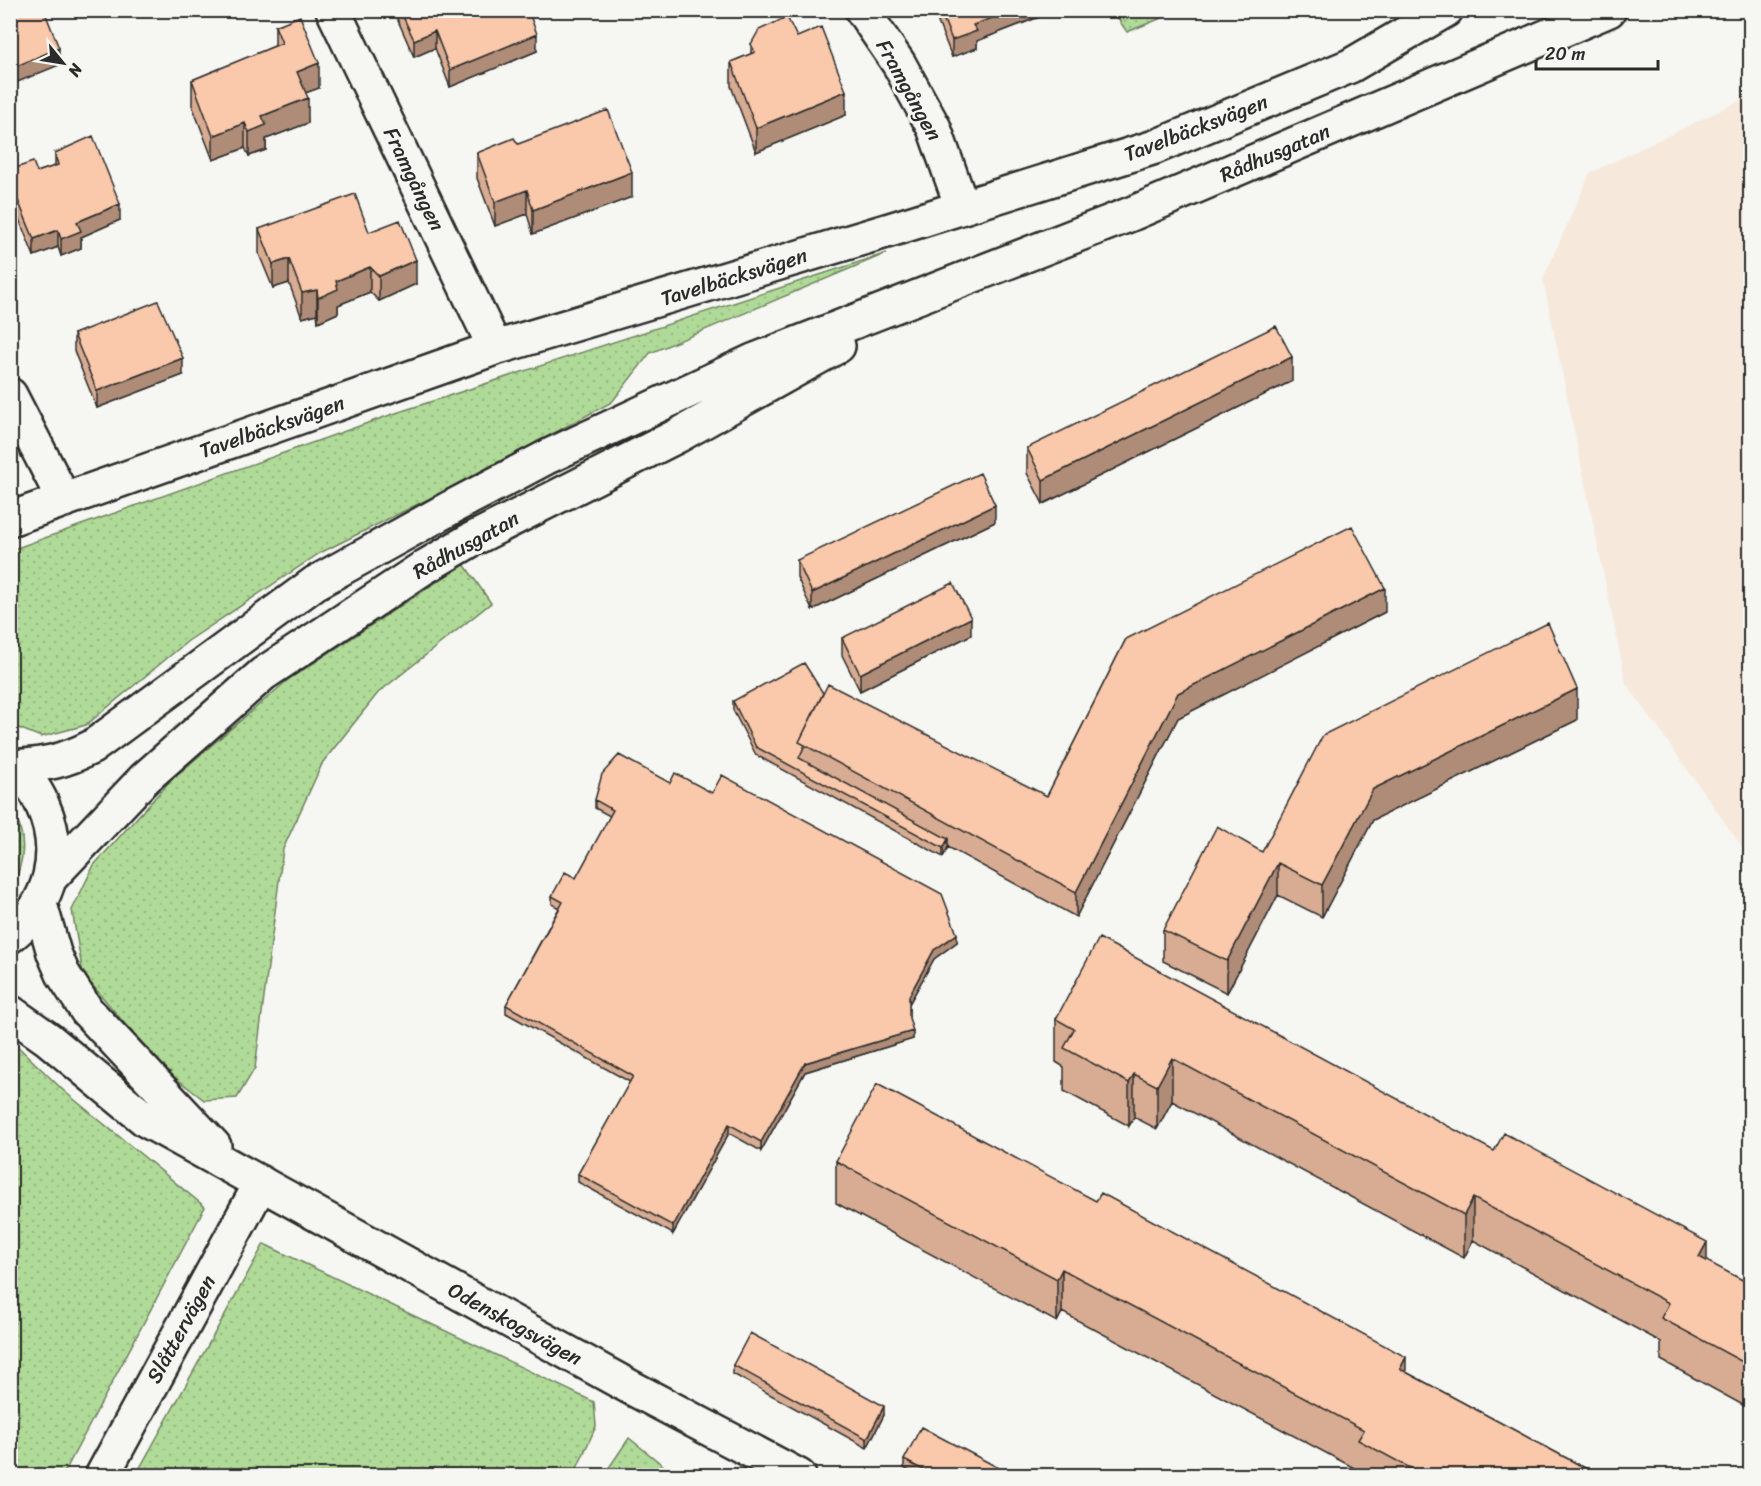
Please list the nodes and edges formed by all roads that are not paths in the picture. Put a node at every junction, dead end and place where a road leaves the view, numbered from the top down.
1 (333, 10) edge
2 (862, 10) edge
3 (1446, 10) edge
4 (1609, 10) edge
5 (962, 207) junction
6 (938, 290) junction
7 (495, 348) junction
8 (10, 395) edge
9 (64, 500) junction
10 (10, 519) edge
11 (12, 766) edge
12 (45, 891) junction
13 (10, 936) edge
14 (10, 1012) edge
15 (247, 1175) junction
16 (102, 1476) edge
17 (799, 1476) edge

1 - 7 street, Framgången
2 - 5 street, Framgången
3 - 5 street, Tavelbäcksvägen
4 - 6 street, Rådhusgatan
5 - 7 street, Tavelbäcksvägen
6 - 11 street, Rådhusgatan
6 - 12 street, Rådhusgatan
7 - 9 street, Tavelbäcksvägen
8 - 9 street
9 - 10 street, Tavelbäcksvägen
11 - 12 street
12 - 13 street, Rådhusgatan
12 - 15 street, Odenskogsvägen
14 - 15 street, Odenskogsvägen
15 - 16 street, Slåttervägen
15 - 17 street, Odenskogsvägen

